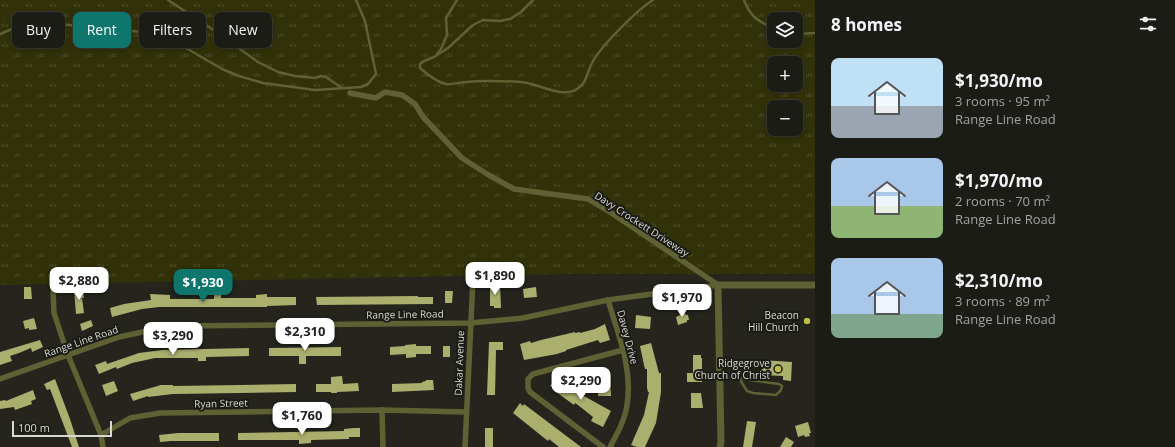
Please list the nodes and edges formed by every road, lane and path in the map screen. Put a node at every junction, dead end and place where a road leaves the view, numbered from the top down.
1 (168, 0) edge
2 (356, 0) edge
3 (457, 0) edge
4 (533, 0) edge
5 (653, 0) edge
6 (744, 0) edge
7 (767, 25) edge
8 (815, 33) edge
9 (0, 34) edge
10 (803, 34) edge
11 (434, 57) junction
12 (342, 88) junction
13 (350, 93) dead end
14 (472, 279) dead end
15 (718, 285) junction
16 (815, 286) edge
17 (53, 290) dead end
18 (608, 300) junction
19 (470, 323) junction
20 (623, 350) junction
21 (68, 355) junction
22 (720, 376) junction
23 (740, 378) junction
24 (0, 379) edge
25 (382, 410) junction
26 (466, 412) junction
27 (101, 435) junction
28 (103, 447) edge
29 (383, 447) edge
30 (465, 447) edge
31 (603, 447) edge
32 (610, 447) edge
33 (720, 447) edge

1 - 12 lane
2 - 12 lane
3 - 11 lane
4 - 11 lane
5 - 11 lane
6 - 7 lane
8 - 10 lane
9 - 12 lane
13 - 15 street, Davy Crockett Driveway
14 - 19 street, Dakar Avenue
15 - 16 street, Range Line Road
15 - 18 street, Range Line Road
15 - 22 street
17 - 21 street
18 - 19 street, Range Line Road
18 - 20 street, Davey Drive
19 - 21 street, Range Line Road
19 - 26 street, Dakar Avenue
20 - 31 street
20 - 32 street, Davey Drive
21 - 24 street, Range Line Road
21 - 27 street
22 - 23 lane
22 - 33 street
23 - 23 lane
25 - 26 street, Ryan Street
25 - 27 street, Ryan Street
25 - 29 street
26 - 30 street, Dakar Avenue
27 - 28 street

